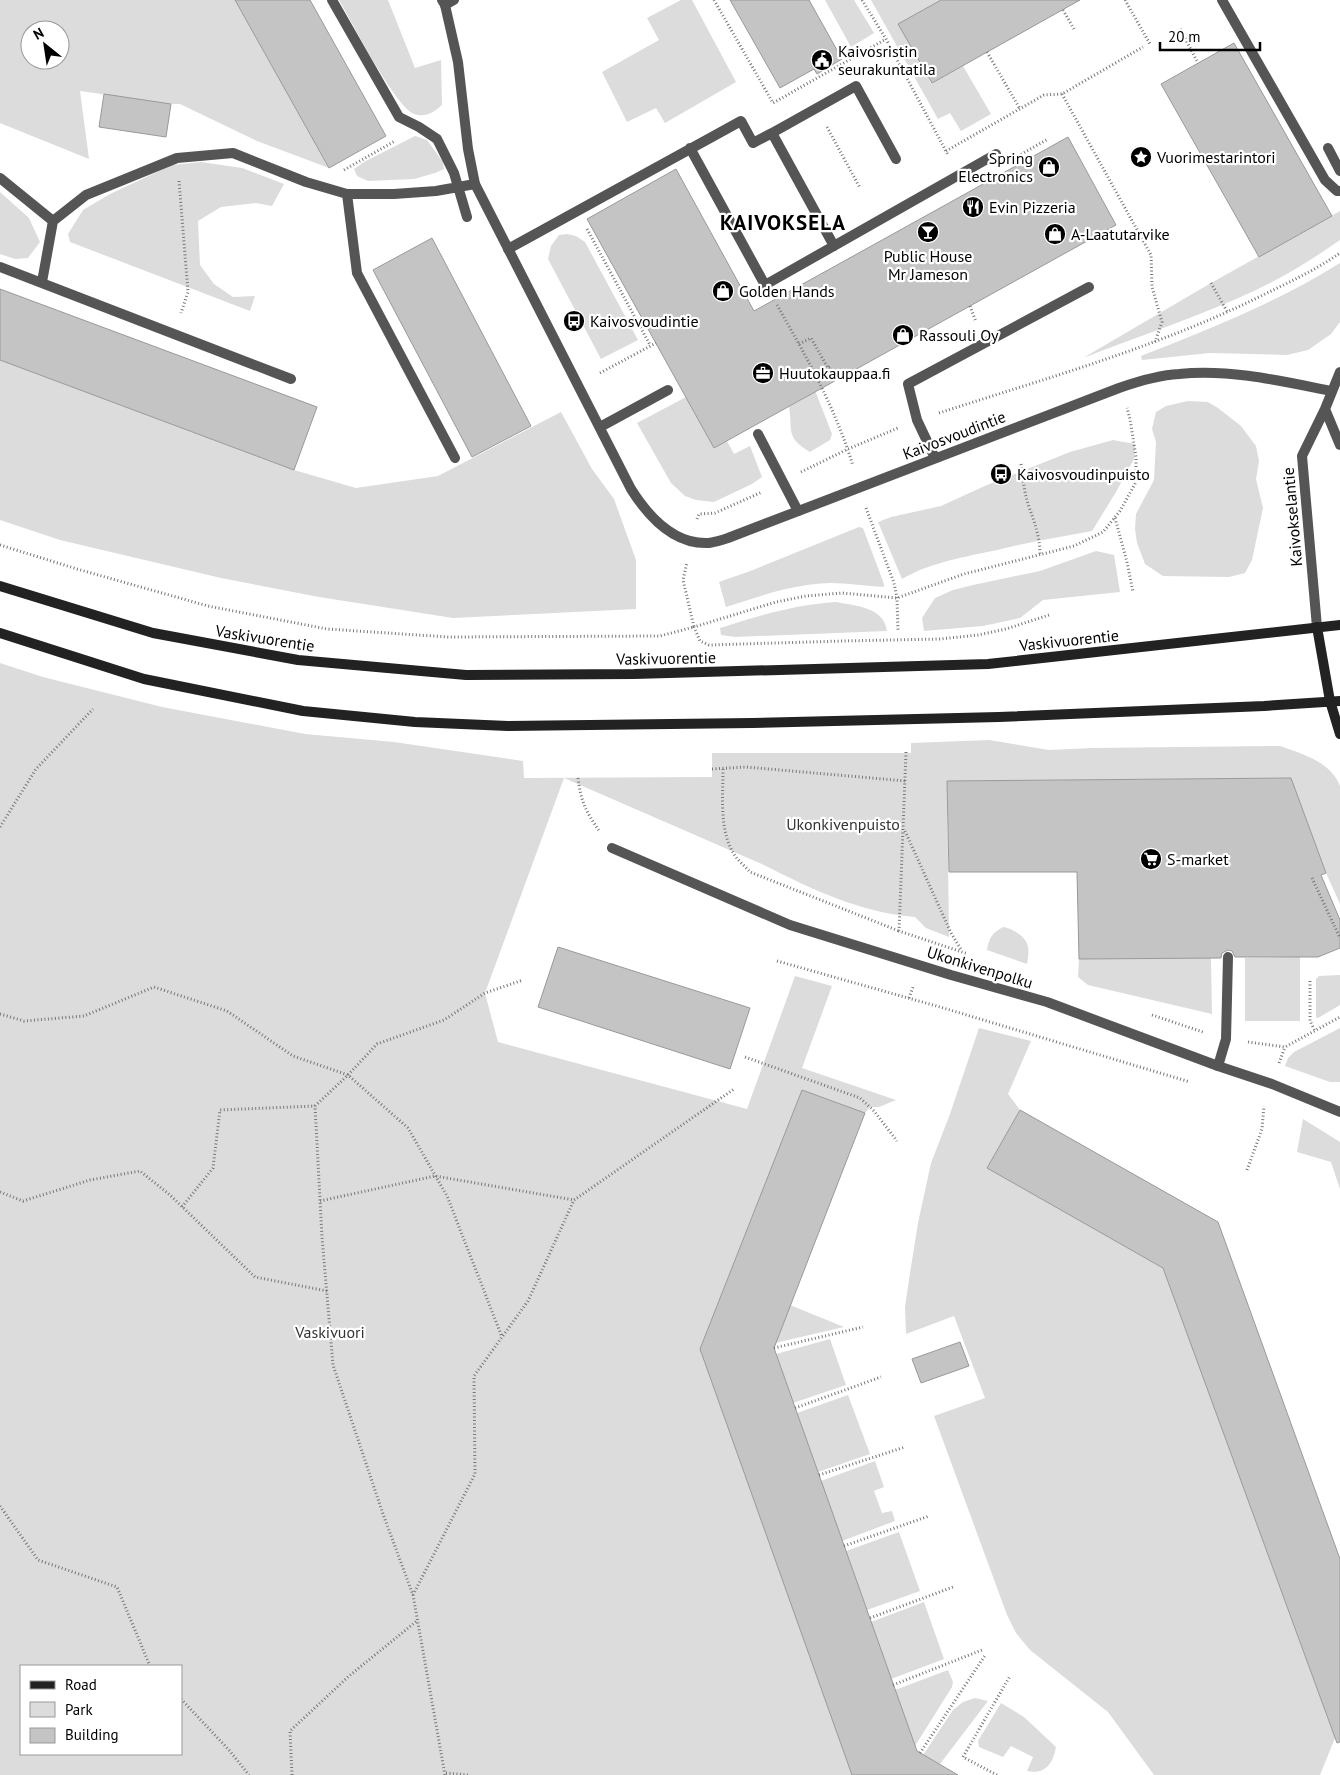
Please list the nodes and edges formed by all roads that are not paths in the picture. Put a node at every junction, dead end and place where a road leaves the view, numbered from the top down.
1 (332, 0) edge
2 (1222, 0) edge
3 (447, 2) edge
4 (772, 133) junction
5 (690, 148) junction
6 (1328, 148) dead end
7 (996, 154) dead end
8 (896, 159) dead end
9 (1340, 171) edge
10 (0, 178) edge
11 (475, 184) junction
12 (457, 187) junction
13 (1340, 191) edge
14 (347, 194) junction
15 (467, 216) dead end
16 (53, 221) junction
17 (834, 246) junction
18 (508, 249) junction
19 (0, 267) edge
20 (42, 282) junction
21 (1089, 287) dead end
22 (1340, 372) edge
23 (291, 379) dead end
24 (668, 390) dead end
25 (1331, 390) junction
26 (1325, 409) junction
27 (600, 427) junction
28 (758, 434) dead end
29 (1340, 445) edge
30 (456, 458) dead end
31 (935, 458) junction
32 (798, 511) junction
33 (0, 586) edge
34 (1340, 625) edge
35 (1317, 627) junction
36 (0, 633) edge
37 (1335, 701) edge
38 (1340, 734) edge
39 (612, 848) road end
40 (1228, 957) dead end
41 (1218, 1066) junction
42 (1340, 1112) edge

1 - 12 street
2 - 13 street
3 - 11 street, Kaivosvoudintie
4 - 5 street
4 - 8 street
4 - 17 street
5 - 17 street
5 - 18 street
6 - 9 street
7 - 17 street
10 - 16 street
11 - 12 street
11 - 18 street, Kaivosvoudintie
12 - 14 street
12 - 15 street
14 - 16 street
14 - 30 street
16 - 20 street
18 - 27 street, Kaivosvoudintie
19 - 20 street
20 - 23 street
21 - 31 street
22 - 25 street, Kaivokselantie
24 - 27 street
25 - 26 street, Kaivokselantie
25 - 31 street, Kaivosvoudintie
26 - 29 street
26 - 35 street, Kaivokselantie
27 - 32 street, Kaivosvoudintie
28 - 32 street
31 - 32 street, Kaivosvoudintie
33 - 35 main road, Vaskivuorentie
34 - 35 main road, Vaskivuorentie
35 - 37 main road
36 - 37 main road
37 - 38 main road
39 - 41 street, Ukonkivenpolku
40 - 41 street
41 - 42 street, Ukonkivenpolku

